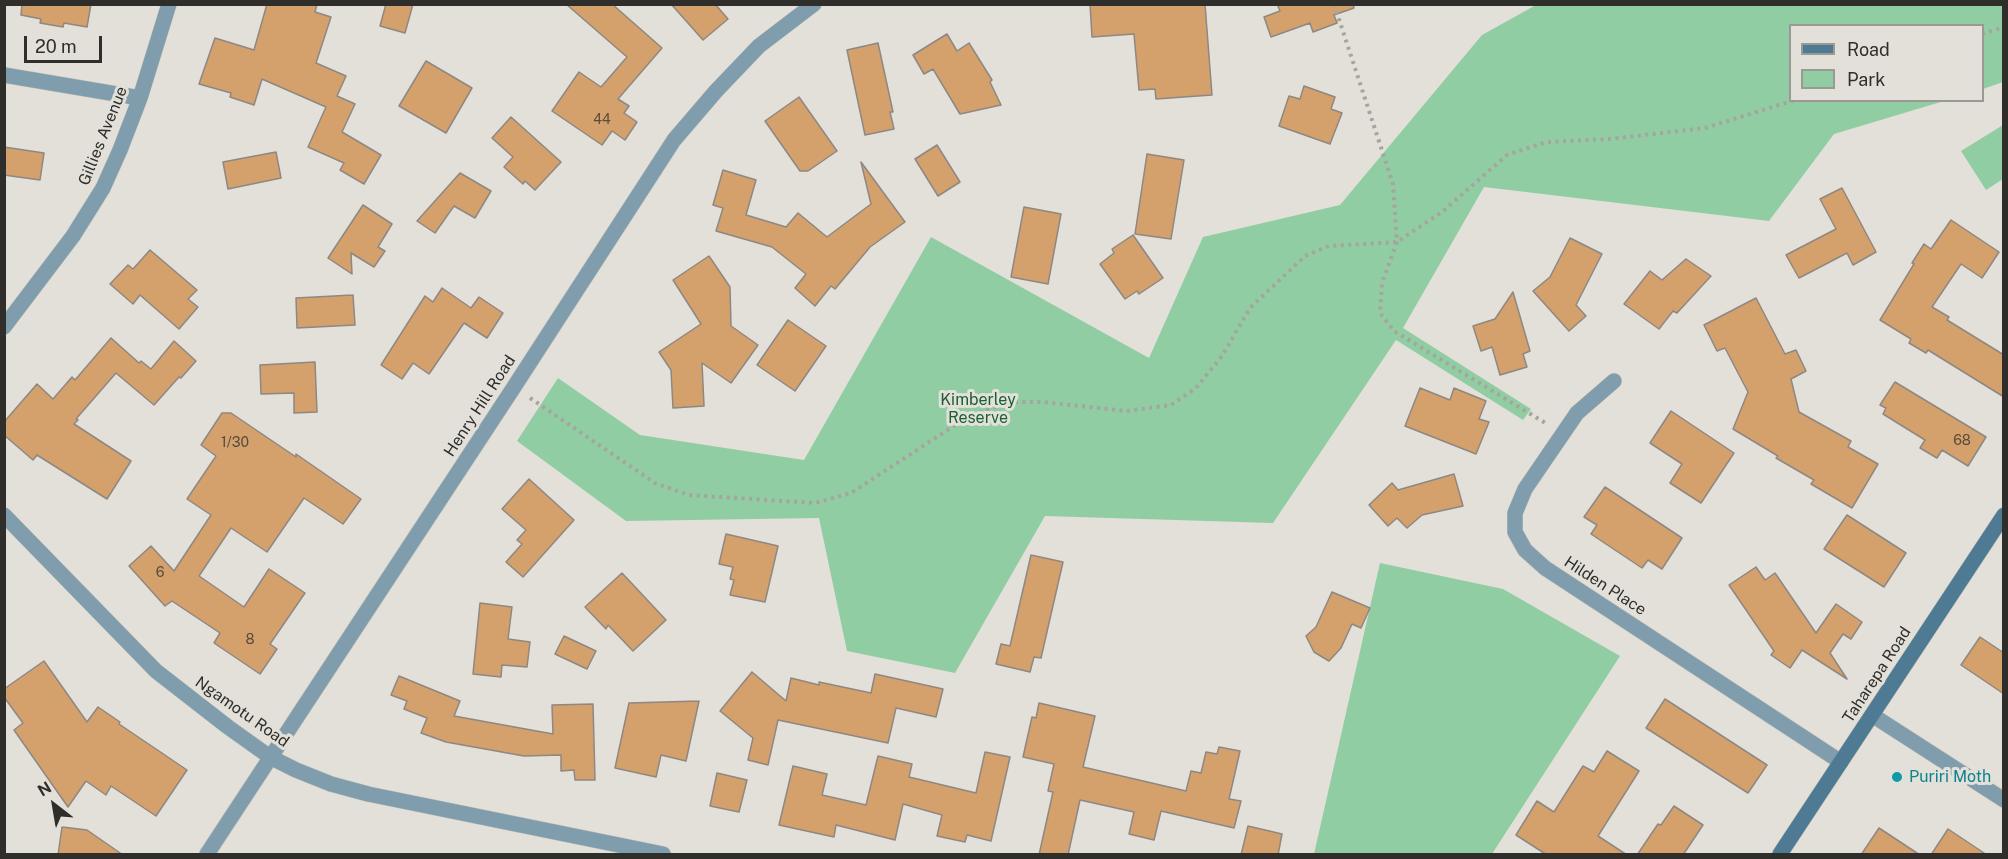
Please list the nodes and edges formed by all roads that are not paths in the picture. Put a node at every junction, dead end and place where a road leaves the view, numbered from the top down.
1 (169, 4) edge
2 (814, 4) edge
3 (4, 75) edge
4 (140, 98) junction
5 (4, 327) edge
6 (1614, 381) dead end
7 (4, 515) edge
8 (2004, 515) edge
9 (1872, 716) junction
10 (270, 757) junction
11 (1841, 762) junction
12 (2004, 800) edge
13 (207, 855) edge
14 (663, 855) edge
15 (1780, 855) edge

1 - 4 street, Gillies Avenue
2 - 10 street, Henry Hill Road
3 - 4 street
4 - 5 street, Gillies Avenue
6 - 11 street, Hilden Place
7 - 10 street, Ngamotu Road
8 - 9 street, Taharepa Road
9 - 11 street, Taharepa Road
9 - 12 street
10 - 13 street, Henry Hill Road
10 - 14 street, Ngamotu Road
11 - 15 street, Taharepa Road

